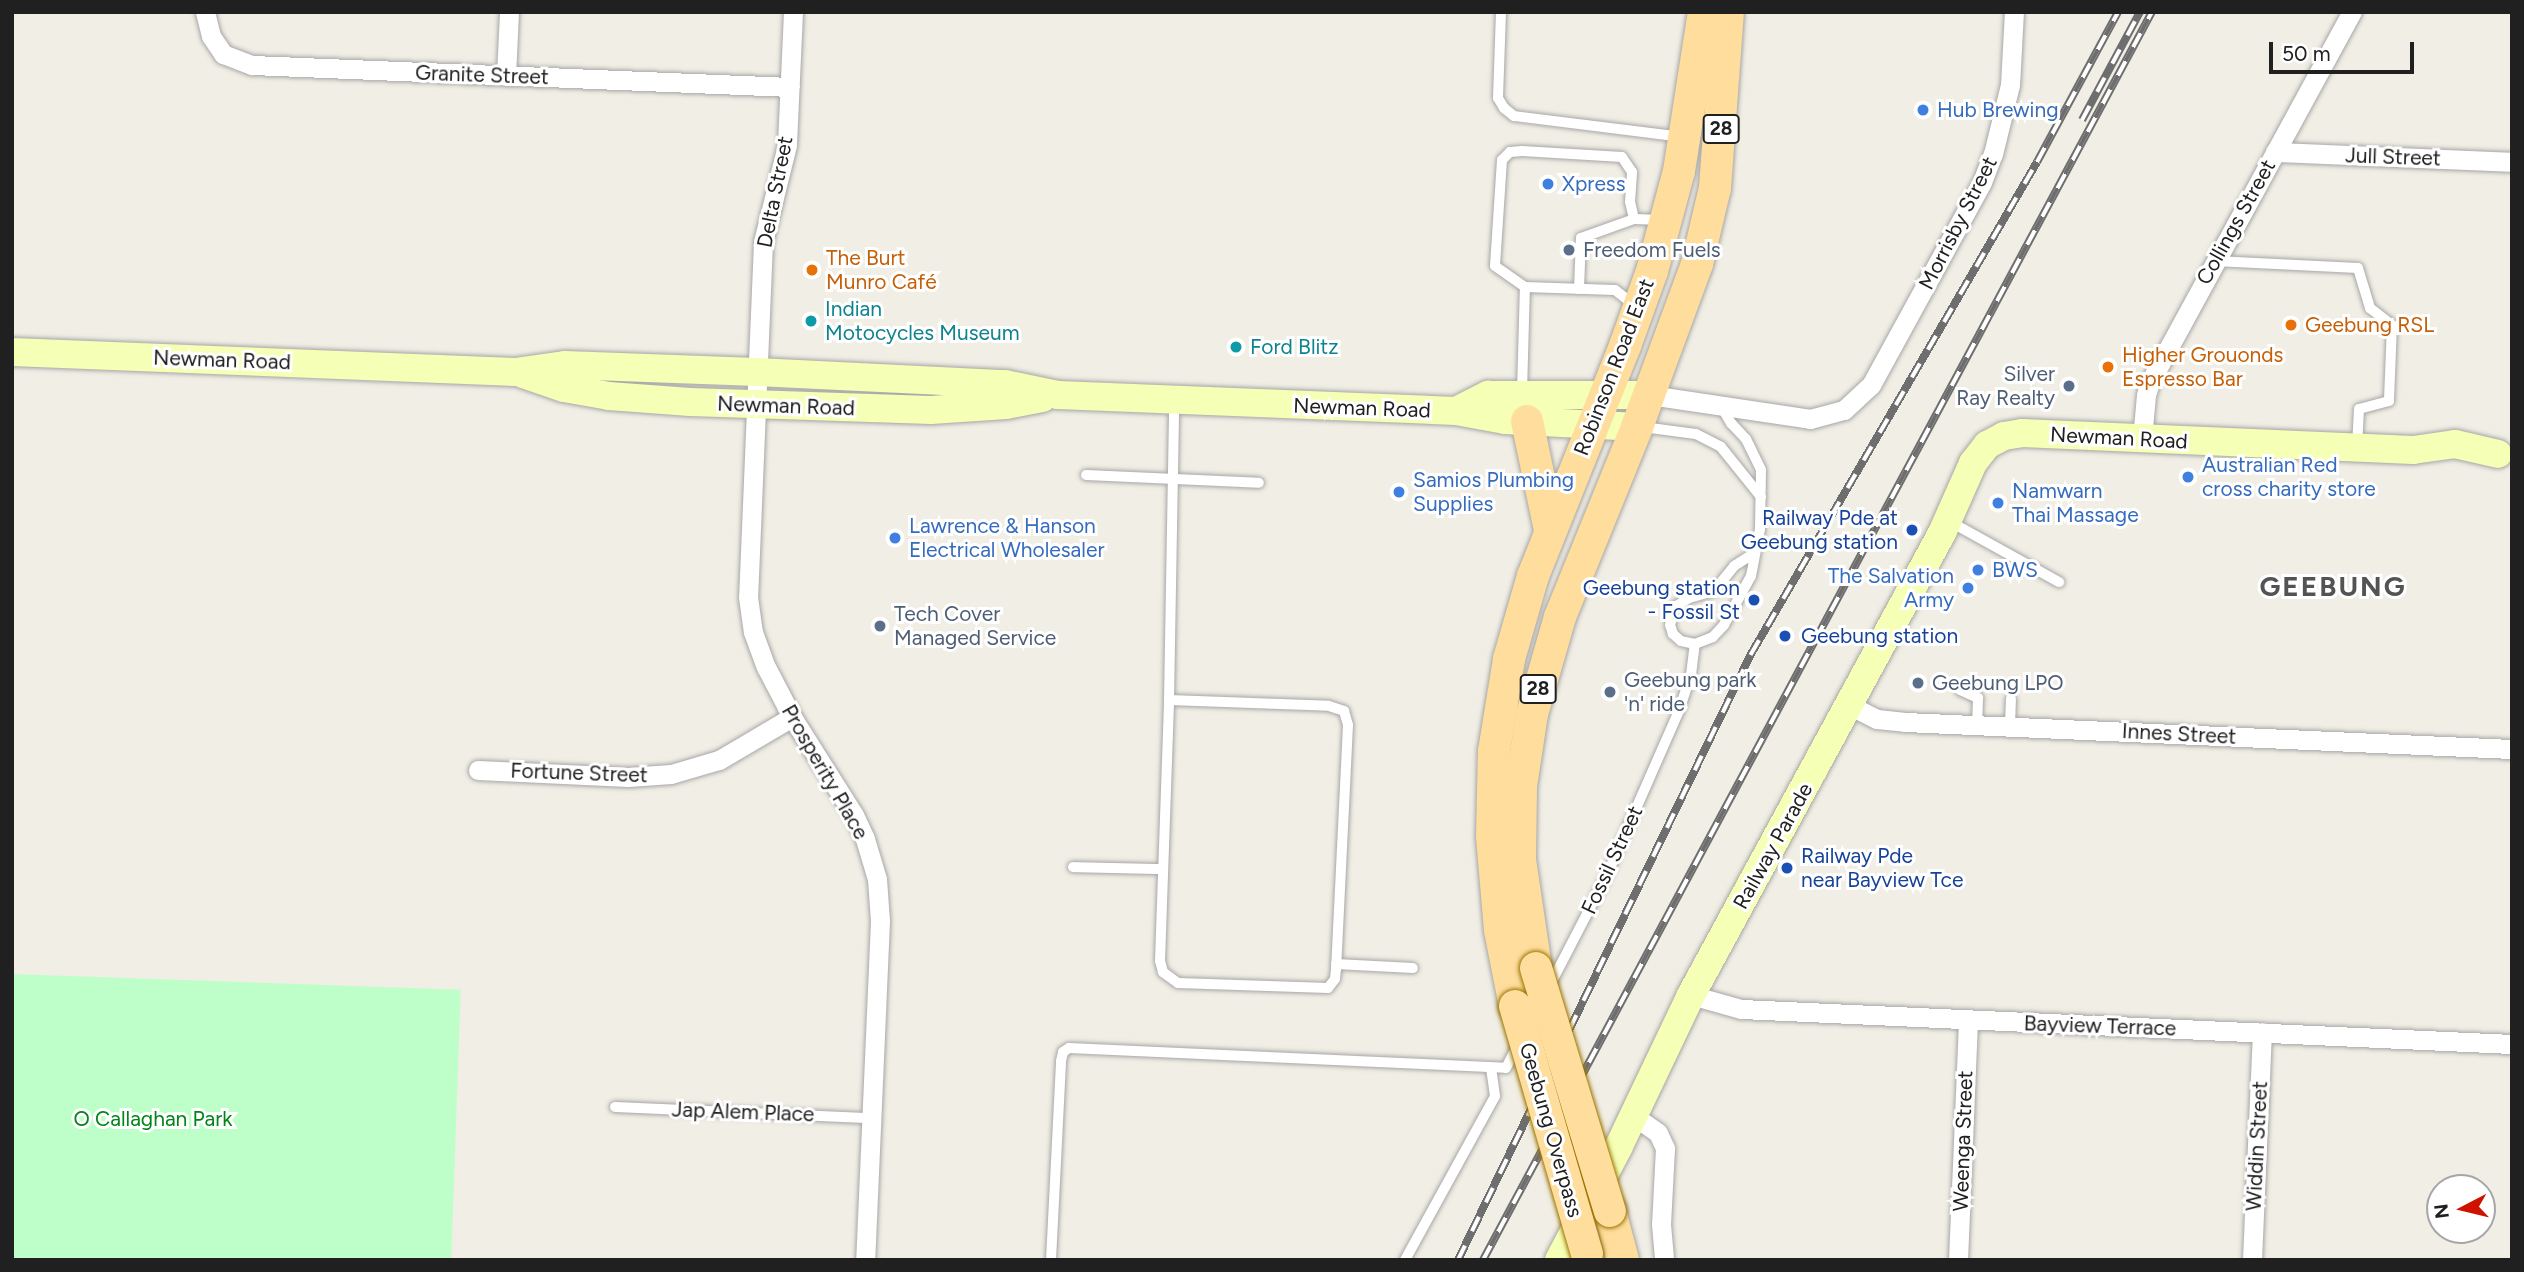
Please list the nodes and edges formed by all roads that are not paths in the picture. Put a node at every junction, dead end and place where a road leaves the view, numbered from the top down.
1 (205, 12) edge
2 (509, 12) edge
3 (793, 12) edge
4 (1501, 12) edge
5 (1704, 12) edge
6 (1728, 12) edge
7 (2014, 12) edge
8 (2352, 12) edge
9 (506, 76) junction
10 (790, 87) junction
11 (1686, 138) junction
12 (2275, 152) junction
13 (2512, 162) edge
14 (1634, 219) junction
15 (1666, 220) junction
16 (2214, 261) junction
17 (1525, 287) junction
18 (1579, 289) junction
19 (1627, 300) junction
20 (12, 352) edge
21 (515, 372) junction
22 (757, 372) junction
23 (1605, 394) junction
24 (1058, 395) junction
25 (1650, 395) junction
26 (1174, 400) junction
27 (756, 404) junction
28 (1721, 406) junction
29 (1525, 407) junction
30 (1844, 410) joint
31 (1592, 424) junction
32 (1637, 427) junction
33 (2142, 439) junction
34 (1995, 440) joint
35 (2357, 448) junction
36 (2505, 455) edge
37 (1086, 475) dead end
38 (1172, 479) junction
39 (1259, 483) dead end
40 (1761, 497) junction
41 (1948, 521) junction
42 (1550, 530) junction
43 (1753, 554) junction
44 (2059, 582) dead end
45 (1695, 644) junction
46 (1961, 690) dead end
47 (2011, 699) dead end
48 (1169, 700) junction
49 (1849, 705) junction
50 (792, 717) junction
51 (1977, 725) junction
52 (2010, 726) junction
53 (2512, 749) edge
54 (478, 770) dead end
55 (1073, 867) dead end
56 (1162, 869) junction
57 (1336, 964) junction
58 (1413, 968) dead end
59 (1536, 968) joint
60 (1691, 995) junction
61 (1528, 1012) junction
62 (1968, 1021) junction
63 (2262, 1032) junction
64 (2512, 1044) edge
65 (1491, 1067) junction
66 (615, 1107) dead end
67 (1634, 1116) junction
68 (872, 1118) junction
69 (1578, 1258) edge
70 (864, 1260) edge
71 (1051, 1260) edge
72 (1405, 1260) edge
73 (1623, 1260) edge
74 (1664, 1260) edge
75 (1958, 1260) edge
76 (2252, 1260) edge

1 - 9 street, Granite Street
2 - 9 street
3 - 10 street, Delta Street
4 - 11 lane
5 - 11 main road, Robinson Road East / 28
6 - 25 main road, Robinson Road East / 28
7 - 30 street, Morrisby Street
8 - 12 street, Collings Street
9 - 10 street, Granite Street
10 - 22 street, Delta Street
11 - 15 main road, Robinson Road East / 28
12 - 13 street, Jull Street
12 - 16 street, Collings Street
14 - 15 lane
14 - 17 lane
14 - 18 lane
15 - 19 main road, Robinson Road East / 28
16 - 33 street, Collings Street
16 - 35 lane
17 - 18 lane
17 - 29 lane
18 - 19 lane
19 - 23 main road, Robinson Road East / 28
20 - 21 main road, Newman Road
21 - 22 main road, Newman Road
21 - 27 main road, Newman Road
22 - 24 main road, Newman Road
22 - 27 street, Prosperity Place
23 - 25 main road, Newman Road
23 - 29 main road, Newman Road
23 - 31 main road, Robinson Road East / 28
24 - 26 main road, Newman Road
24 - 27 main road, Newman Road
25 - 28 street, Newman Road
25 - 32 main road, Robinson Road East / 28
26 - 29 main road, Newman Road
26 - 38 lane
27 - 50 street, Prosperity Place
28 - 30 street, Newman Road
28 - 40 lane
29 - 31 main road, Newman Road
29 - 42 main road
31 - 32 main road, Newman Road
31 - 42 main road, Robinson Road East / 28
32 - 40 lane
32 - 59 main road, Robinson Road East / 28
33 - 34 main road, Newman Road
33 - 35 main road, Newman Road
34 - 41 main road, Railway Parade
35 - 36 main road, Newman Road
37 - 38 lane
38 - 39 lane
38 - 48 lane
40 - 43 lane
41 - 44 lane
41 - 49 main road, Railway Parade
42 - 61 main road, Robinson Road East / 28
43 - 45 lane
43 - 45 lane
45 - 61 lane, Fossil Street
46 - 51 lane
47 - 52 lane
48 - 56 lane
48 - 57 lane
49 - 51 street, Innes Street
49 - 60 main road, Railway Parade
50 - 54 street, Fortune Street
50 - 68 street, Prosperity Place
51 - 52 street, Innes Street
52 - 53 street, Innes Street
55 - 56 lane
56 - 57 lane
57 - 58 lane
59 - 73 main road, Geebung Overpass / 28, bridge
60 - 62 street, Bayview Terrace
60 - 67 main road, Railway Parade
61 - 65 lane, Fossil Street
61 - 69 main road, Geebung Overpass / 28, bridge
62 - 63 street, Bayview Terrace
62 - 75 street, Weenga Street
63 - 64 street, Bayview Terrace
63 - 76 street, Widdin Street
65 - 71 lane
65 - 72 lane
66 - 68 lane, Jap Alem Place
67 - 69 main road, Railway Parade
67 - 74 street
68 - 70 street, Prosperity Place

